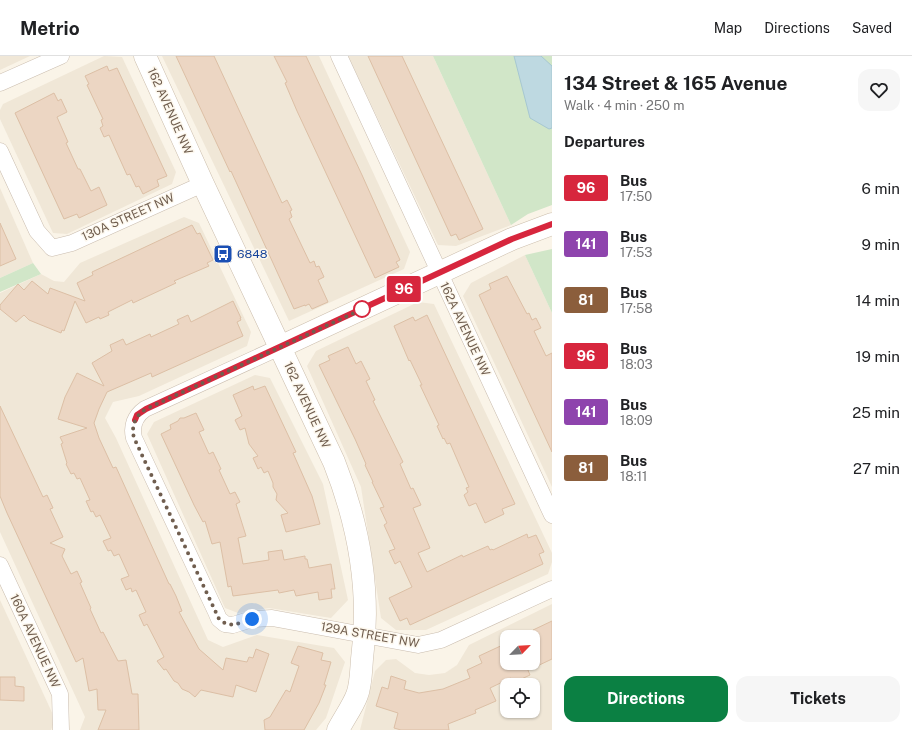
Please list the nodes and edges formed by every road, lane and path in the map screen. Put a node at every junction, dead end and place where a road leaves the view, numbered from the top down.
1 (61, 56) edge
2 (145, 56) edge
3 (339, 56) edge
4 (0, 83) edge
5 (0, 151) edge
6 (202, 184) junction
7 (552, 224) edge
8 (439, 273) junction
9 (280, 347) junction
10 (552, 515) edge
11 (0, 565) edge
12 (552, 589) edge
13 (365, 635) junction
14 (61, 730) edge
15 (338, 730) edge

1 - 4 street
2 - 6 street, 162 AVENUE NW
3 - 8 street, 162A AVENUE NW
5 - 6 street, 130A STREET NW
6 - 9 street, 162 AVENUE NW
7 - 8 street
8 - 9 street
8 - 10 street, 162A AVENUE NW
9 - 13 street, 162 AVENUE NW
9 - 13 street, 129A STREET NW
11 - 14 street, 160A AVENUE NW
12 - 13 street, 129A STREET NW
13 - 15 street, 162 AVENUE NW

